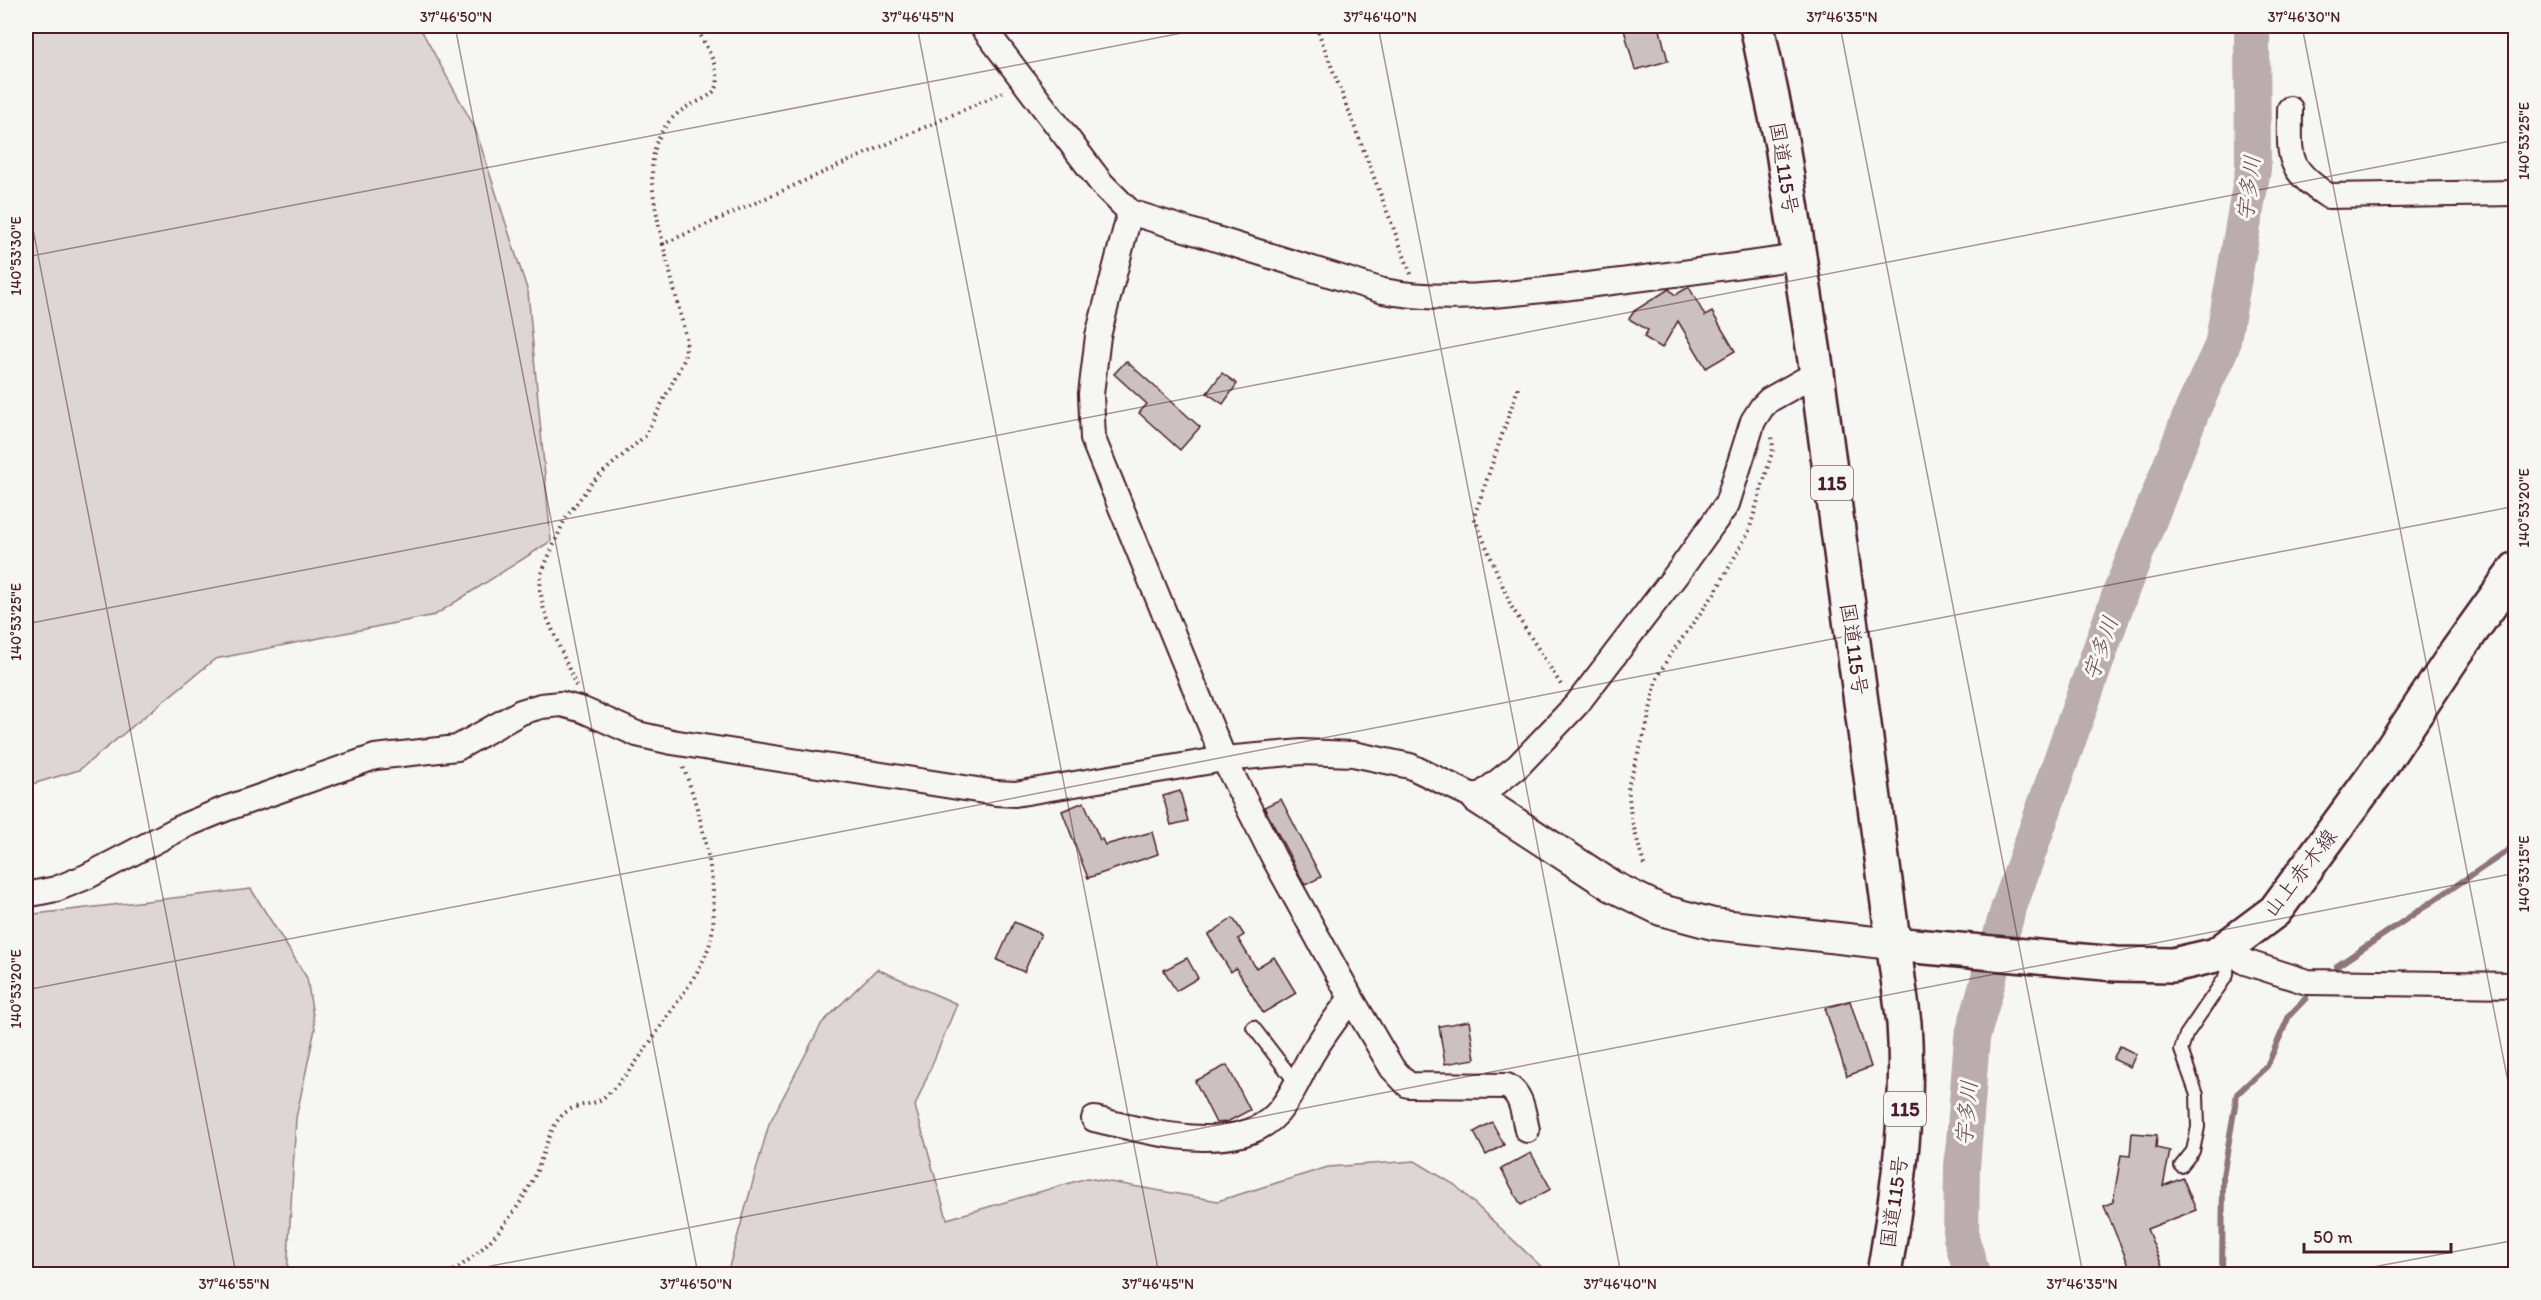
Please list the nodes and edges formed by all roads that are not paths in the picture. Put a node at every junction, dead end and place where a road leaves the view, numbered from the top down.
1 (981, 26) edge
2 (1757, 26) edge
3 (2290, 109) dead end
4 (2516, 193) edge
5 (1130, 212) junction
6 (1798, 257) junction
7 (1817, 373) junction
8 (2516, 569) edge
9 (1224, 759) junction
10 (1477, 798) junction
11 (26, 895) edge
12 (1900, 944) junction
13 (2227, 948) junction
14 (2516, 985) edge
15 (1351, 998) junction
16 (1253, 1027) dead end
17 (1296, 1083) junction
18 (1094, 1119) dead end
19 (1527, 1130) dead end
20 (2181, 1166) dead end
21 (1884, 1275) edge

1 - 5 street
2 - 6 main road, 国道115号 / 115
3 - 4 street
5 - 6 street
5 - 9 street
6 - 7 main road, 国道115号 / 115
7 - 10 street
7 - 12 main road, 国道115号 / 115
8 - 13 main road, 山上赤木線
9 - 10 street
9 - 11 street
9 - 15 street
10 - 12 street
12 - 13 main road, 山上赤木線
12 - 21 main road, 国道115号 / 115
13 - 14 street
13 - 20 lane
15 - 17 street
15 - 19 street
16 - 17 lane
17 - 18 street

